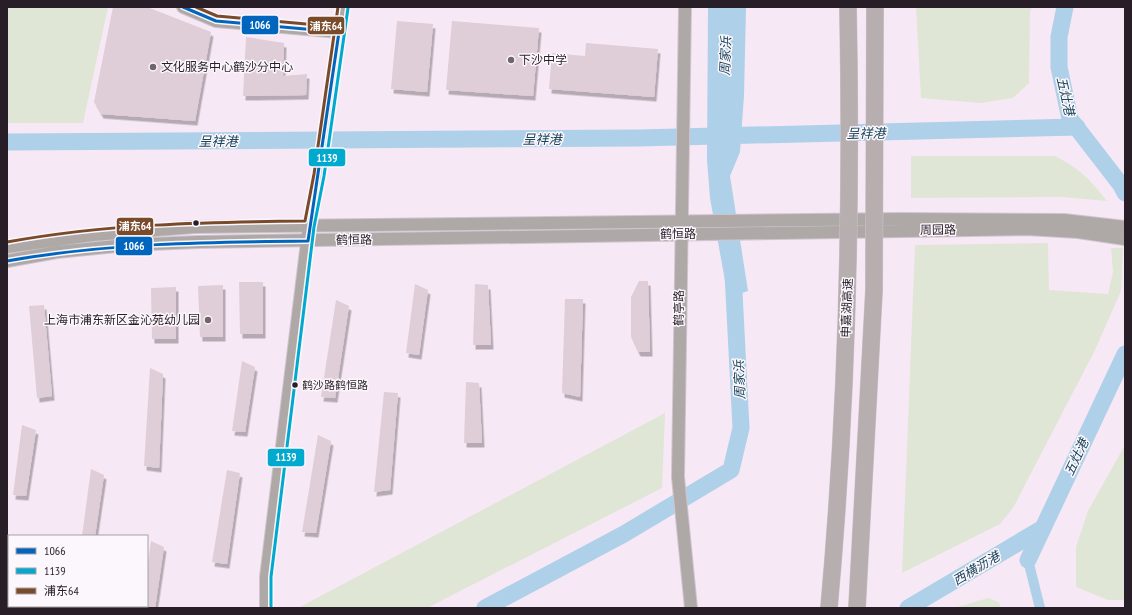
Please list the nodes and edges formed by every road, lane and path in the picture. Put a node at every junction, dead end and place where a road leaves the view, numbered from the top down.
1 (183, 7) edge
2 (343, 7) edge
3 (686, 7) edge
4 (848, 7) edge
5 (875, 7) edge
6 (339, 32) junction
7 (681, 220) junction
8 (702, 221) joint
9 (309, 226) junction
10 (1121, 232) edge
11 (680, 233) junction
12 (702, 233) joint
13 (308, 241) junction
14 (7, 247) edge
15 (7, 261) edge
16 (266, 608) edge
17 (691, 608) edge
18 (829, 608) edge
19 (857, 608) edge

1 - 6 street
2 - 6 street
3 - 7 street, 鹤亭路
4 - 18 highway, 申嘉湖高速, bridge
5 - 19 highway, bridge
6 - 9 street
7 - 8 street, 鹤恒路
7 - 9 street, 鹤恒路
7 - 11 street, 鹤亭路
8 - 10 street, 周园路
9 - 13 street
9 - 14 street, 鹤恒路
10 - 12 street, 周园路
11 - 12 street, 鹤恒路
11 - 13 street, 鹤恒路
11 - 17 street, 鹤亭路
13 - 15 street, 鹤恒路
13 - 16 street

